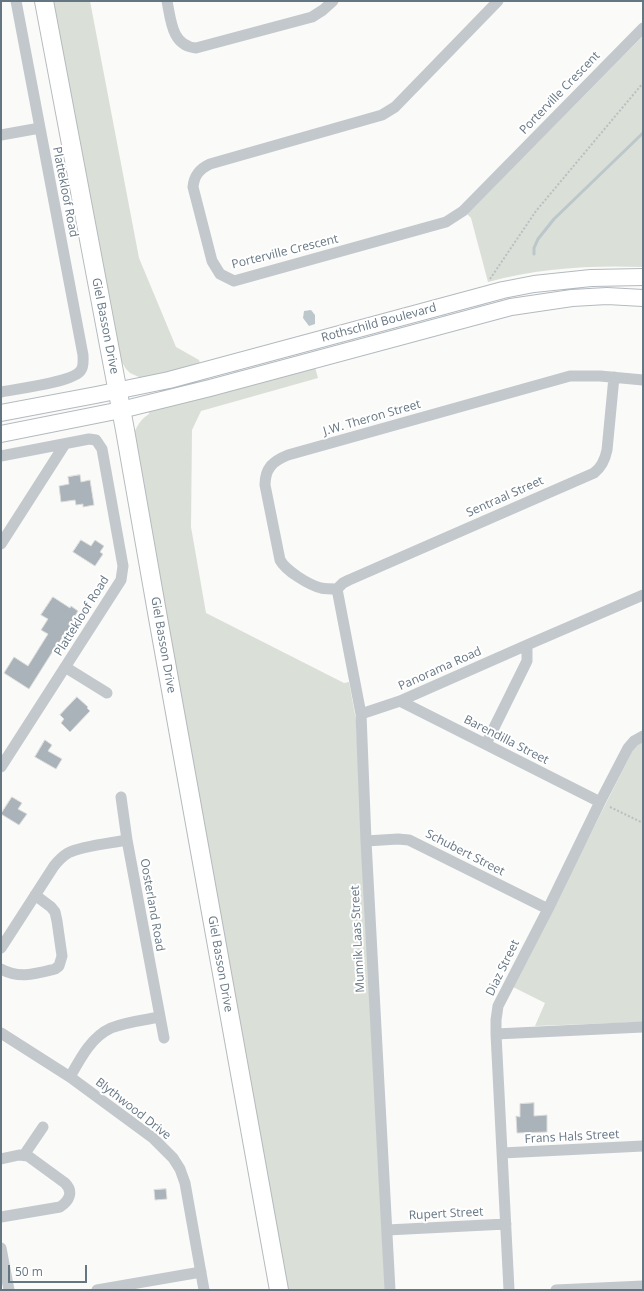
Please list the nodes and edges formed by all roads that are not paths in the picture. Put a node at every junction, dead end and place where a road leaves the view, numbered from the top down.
1 (16, 1) edge
2 (44, 1) edge
3 (167, 1) edge
4 (333, 1) edge
5 (498, 1) edge
6 (643, 28) edge
7 (40, 128) junction
8 (1, 135) edge
9 (643, 278) edge
10 (643, 298) edge
11 (614, 377) junction
12 (643, 380) edge
13 (118, 391) junction
14 (1, 392) edge
15 (121, 410) junction
16 (1, 413) edge
17 (1, 434) edge
18 (65, 444) junction
19 (1, 456) edge
20 (1, 544) edge
21 (337, 589) junction
22 (643, 595) edge
23 (527, 645) junction
24 (65, 666) junction
25 (107, 693) dead end
26 (400, 701) junction
27 (361, 714) junction
28 (643, 736) edge
29 (486, 744) junction
30 (1, 767) edge
31 (121, 797) dead end
32 (600, 802) junction
33 (127, 840) junction
34 (366, 841) junction
35 (36, 895) junction
36 (548, 909) junction
37 (1, 948) edge
38 (1, 969) edge
39 (160, 1017) junction
40 (643, 1027) edge
41 (1, 1033) edge
42 (496, 1034) junction
43 (164, 1038) dead end
44 (70, 1077) junction
45 (43, 1127) dead end
46 (643, 1146) edge
47 (502, 1153) junction
48 (24, 1155) junction
49 (1, 1158) edge
50 (1, 1217) edge
51 (506, 1224) junction
52 (387, 1230) junction
53 (1, 1248) edge
54 (201, 1272) junction
55 (643, 1286) edge
56 (109, 1289) edge
57 (9, 1290) edge
58 (97, 1290) edge
59 (204, 1290) edge
60 (279, 1290) edge
61 (390, 1290) edge
62 (509, 1290) edge
63 (556, 1290) edge

1 - 7 street, Plattekloof Road
2 - 13 main road, Giel Basson Drive
3 - 4 street
5 - 6 street, Porterville Crescent
7 - 8 street
7 - 14 street, Plattekloof Road
9 - 13 street, Rothschild Boulevard
10 - 15 street, Rothschild Boulevard
11 - 12 street, J.W. Theron Street
11 - 21 street, Sentraal Street
11 - 21 street, J.W. Theron Street
13 - 15 main road, Giel Basson Drive
13 - 16 street, Rothschild Boulevard
15 - 17 street, Rothschild Boulevard
15 - 60 main road, Giel Basson Drive
18 - 19 street
18 - 20 street
18 - 24 street, Plattekloof Road
21 - 27 street, Munnik Laas Street
22 - 23 street, Panorama Road
23 - 26 street, Panorama Road
23 - 29 street
24 - 25 street
24 - 30 street, Plattekloof Road
26 - 27 street, Panorama Road
26 - 29 street, Barendilla Street
27 - 34 street, Munnik Laas Street
28 - 32 street, Diaz Street
29 - 32 street, Barendilla Street
31 - 33 street, Oosterland Road
32 - 36 street, Diaz Street
33 - 35 street
33 - 39 street, Oosterland Road
34 - 36 street, Schubert Street
34 - 52 street, Munnik Laas Street
35 - 37 street
35 - 38 street
36 - 42 street, Diaz Street
39 - 43 street, Oosterland Road
39 - 44 street
40 - 42 street
41 - 44 street, Blythwood Drive
42 - 47 street, Diaz Street
44 - 54 street, Blythwood Drive
45 - 48 street
46 - 47 street, Frans Hals Street
47 - 51 street, Diaz Street
48 - 49 street
48 - 50 street
51 - 52 street, Rupert Street
51 - 62 street, Diaz Street
52 - 61 street, Munnik Laas Street
53 - 57 street
54 - 56 street
54 - 59 street, Blythwood Drive
55 - 63 street
56 - 58 street

